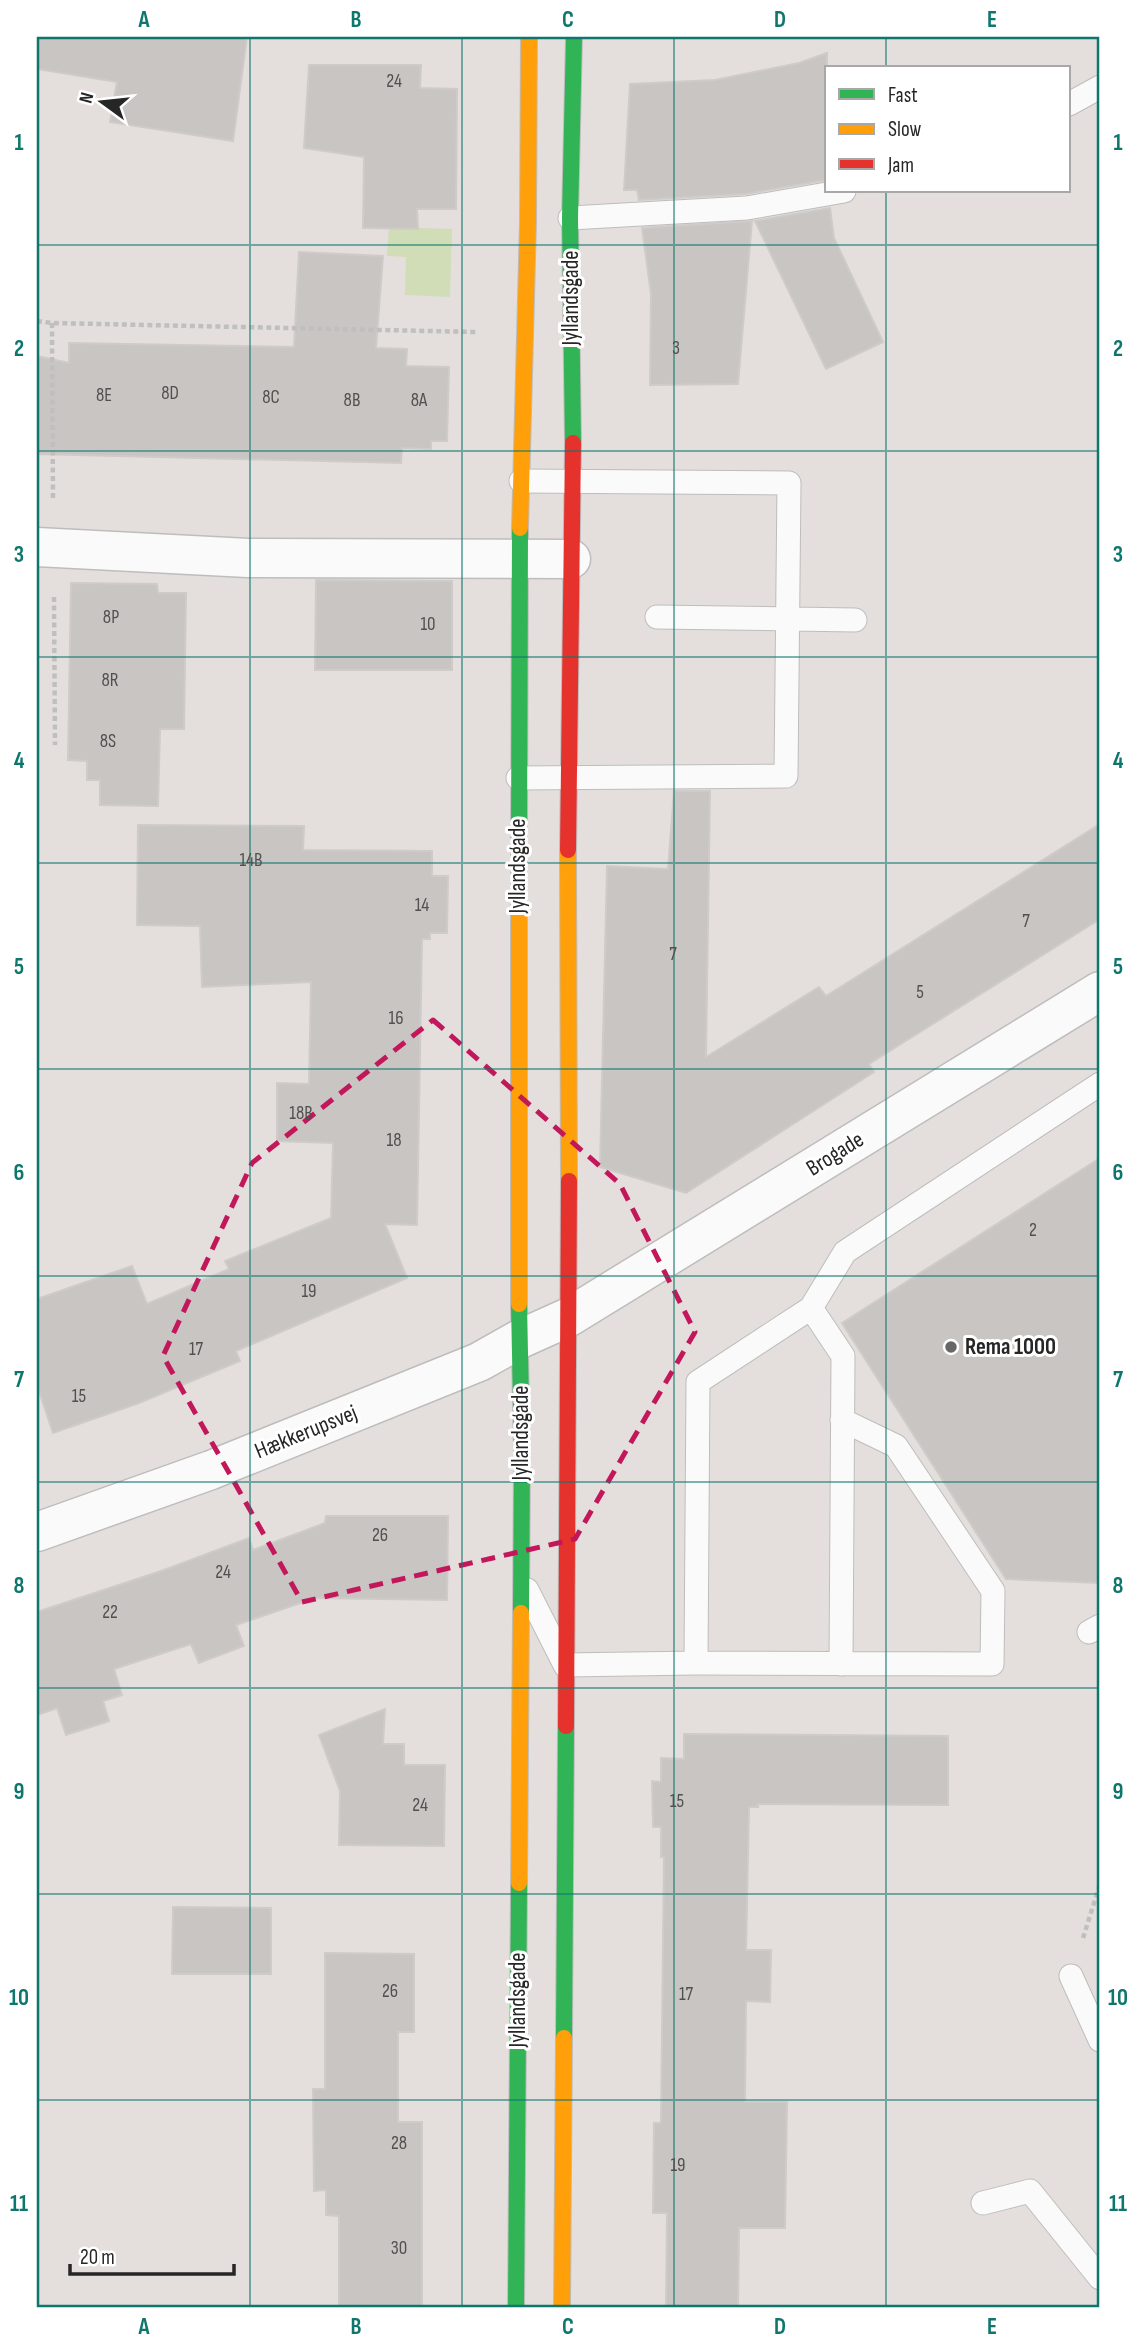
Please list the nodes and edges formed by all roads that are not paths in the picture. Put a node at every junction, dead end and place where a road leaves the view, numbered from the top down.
1 (529, 37) edge
2 (574, 37) edge
3 (1100, 87) edge
4 (1070, 103) edge
5 (838, 192) edge
6 (570, 218) junction
7 (573, 480) junction
8 (522, 481) junction
9 (37, 547) edge
10 (519, 558) junction
11 (571, 559) junction
12 (657, 617) dead end
13 (788, 619) junction
14 (855, 620) dead end
15 (568, 777) junction
16 (518, 778) junction
17 (1100, 991) edge
18 (1100, 1084) edge
19 (811, 1308) junction
20 (569, 1317) junction
21 (520, 1339) junction
22 (842, 1420) junction
23 (37, 1532) edge
24 (521, 1579) junction
25 (696, 1663) junction
26 (841, 1664) junction
27 (565, 1665) junction
28 (1070, 1976) road end
29 (1100, 2040) edge
30 (983, 2203) dead end
31 (1100, 2278) edge
32 (516, 2308) edge
33 (562, 2308) edge

1 - 8 street, Jyllandsgade
2 - 6 street, Jyllandsgade
3 - 4 lane
5 - 6 lane
6 - 7 street, Jyllandsgade
7 - 8 lane
7 - 11 street, Jyllandsgade
7 - 13 lane
8 - 10 street, Jyllandsgade
9 - 10 street
10 - 11 street
10 - 16 street, Jyllandsgade
11 - 15 street, Jyllandsgade
12 - 13 lane
13 - 14 lane
13 - 15 lane
15 - 16 lane
15 - 20 street, Jyllandsgade
16 - 21 street, Jyllandsgade
17 - 20 street, Brogade
18 - 19 lane
19 - 22 lane
19 - 25 lane
20 - 21 street, Hækkerupsvej
20 - 27 street, Jyllandsgade
21 - 23 street, Hækkerupsvej
21 - 24 street, Jyllandsgade
22 - 26 lane
22 - 26 lane
24 - 27 lane
24 - 32 street, Jyllandsgade
25 - 26 lane
25 - 27 lane
27 - 33 street, Jyllandsgade
28 - 29 lane
30 - 31 lane

